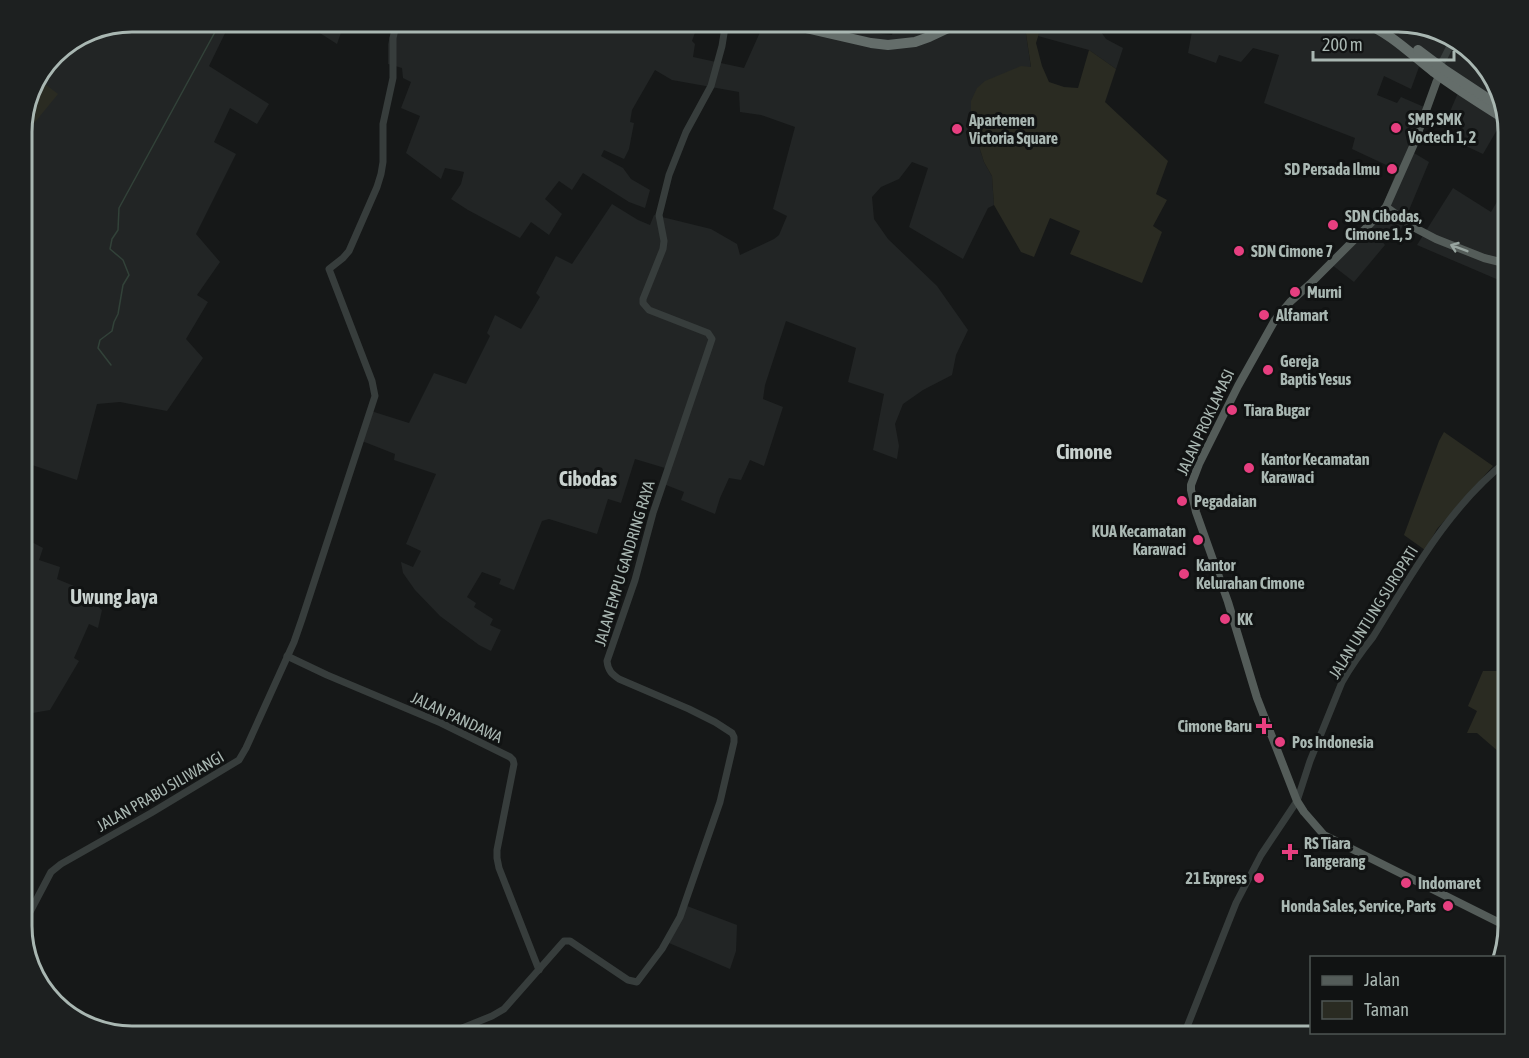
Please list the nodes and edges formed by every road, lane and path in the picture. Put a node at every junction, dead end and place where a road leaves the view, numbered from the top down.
1 (394, 32) edge
2 (724, 32) edge
3 (821, 32) edge
4 (852, 32) edge
5 (925, 32) edge
6 (940, 32) edge
7 (1382, 32) edge
8 (1390, 32) edge
9 (1450, 47) edge
10 (1440, 71) junction
11 (1493, 102) edge
12 (1496, 114) edge
13 (1386, 207) junction
14 (1498, 262) edge
15 (1498, 468) edge
16 (287, 656) junction
17 (1297, 801) junction
18 (32, 908) edge
19 (1498, 922) edge
20 (538, 970) junction
21 (467, 1026) edge
22 (1187, 1026) edge

1 - 16 street, JALAN PRABU SILIWANGI
2 - 20 street, JALAN EMPU GANDRING RAYA
3 - 6 highway
4 - 5 highway
7 - 10 highway
8 - 10 highway
9 - 10 street
10 - 11 highway
10 - 12 highway
10 - 13 main road, JALAN PROKLAMASI
14 -> 13 main road
13 - 17 main road, JALAN PROKLAMASI
15 - 17 street, JALAN UNTUNG SUROPATI
16 - 18 street, JALAN PRABU SILIWANGI
16 - 20 street, JALAN PANDAWA
17 - 19 main road, JALAN PROKLAMASI
17 - 22 street, JALAN UNTUNG SUROPATI
20 - 21 street, JALAN EMPU GANDRING RAYA

